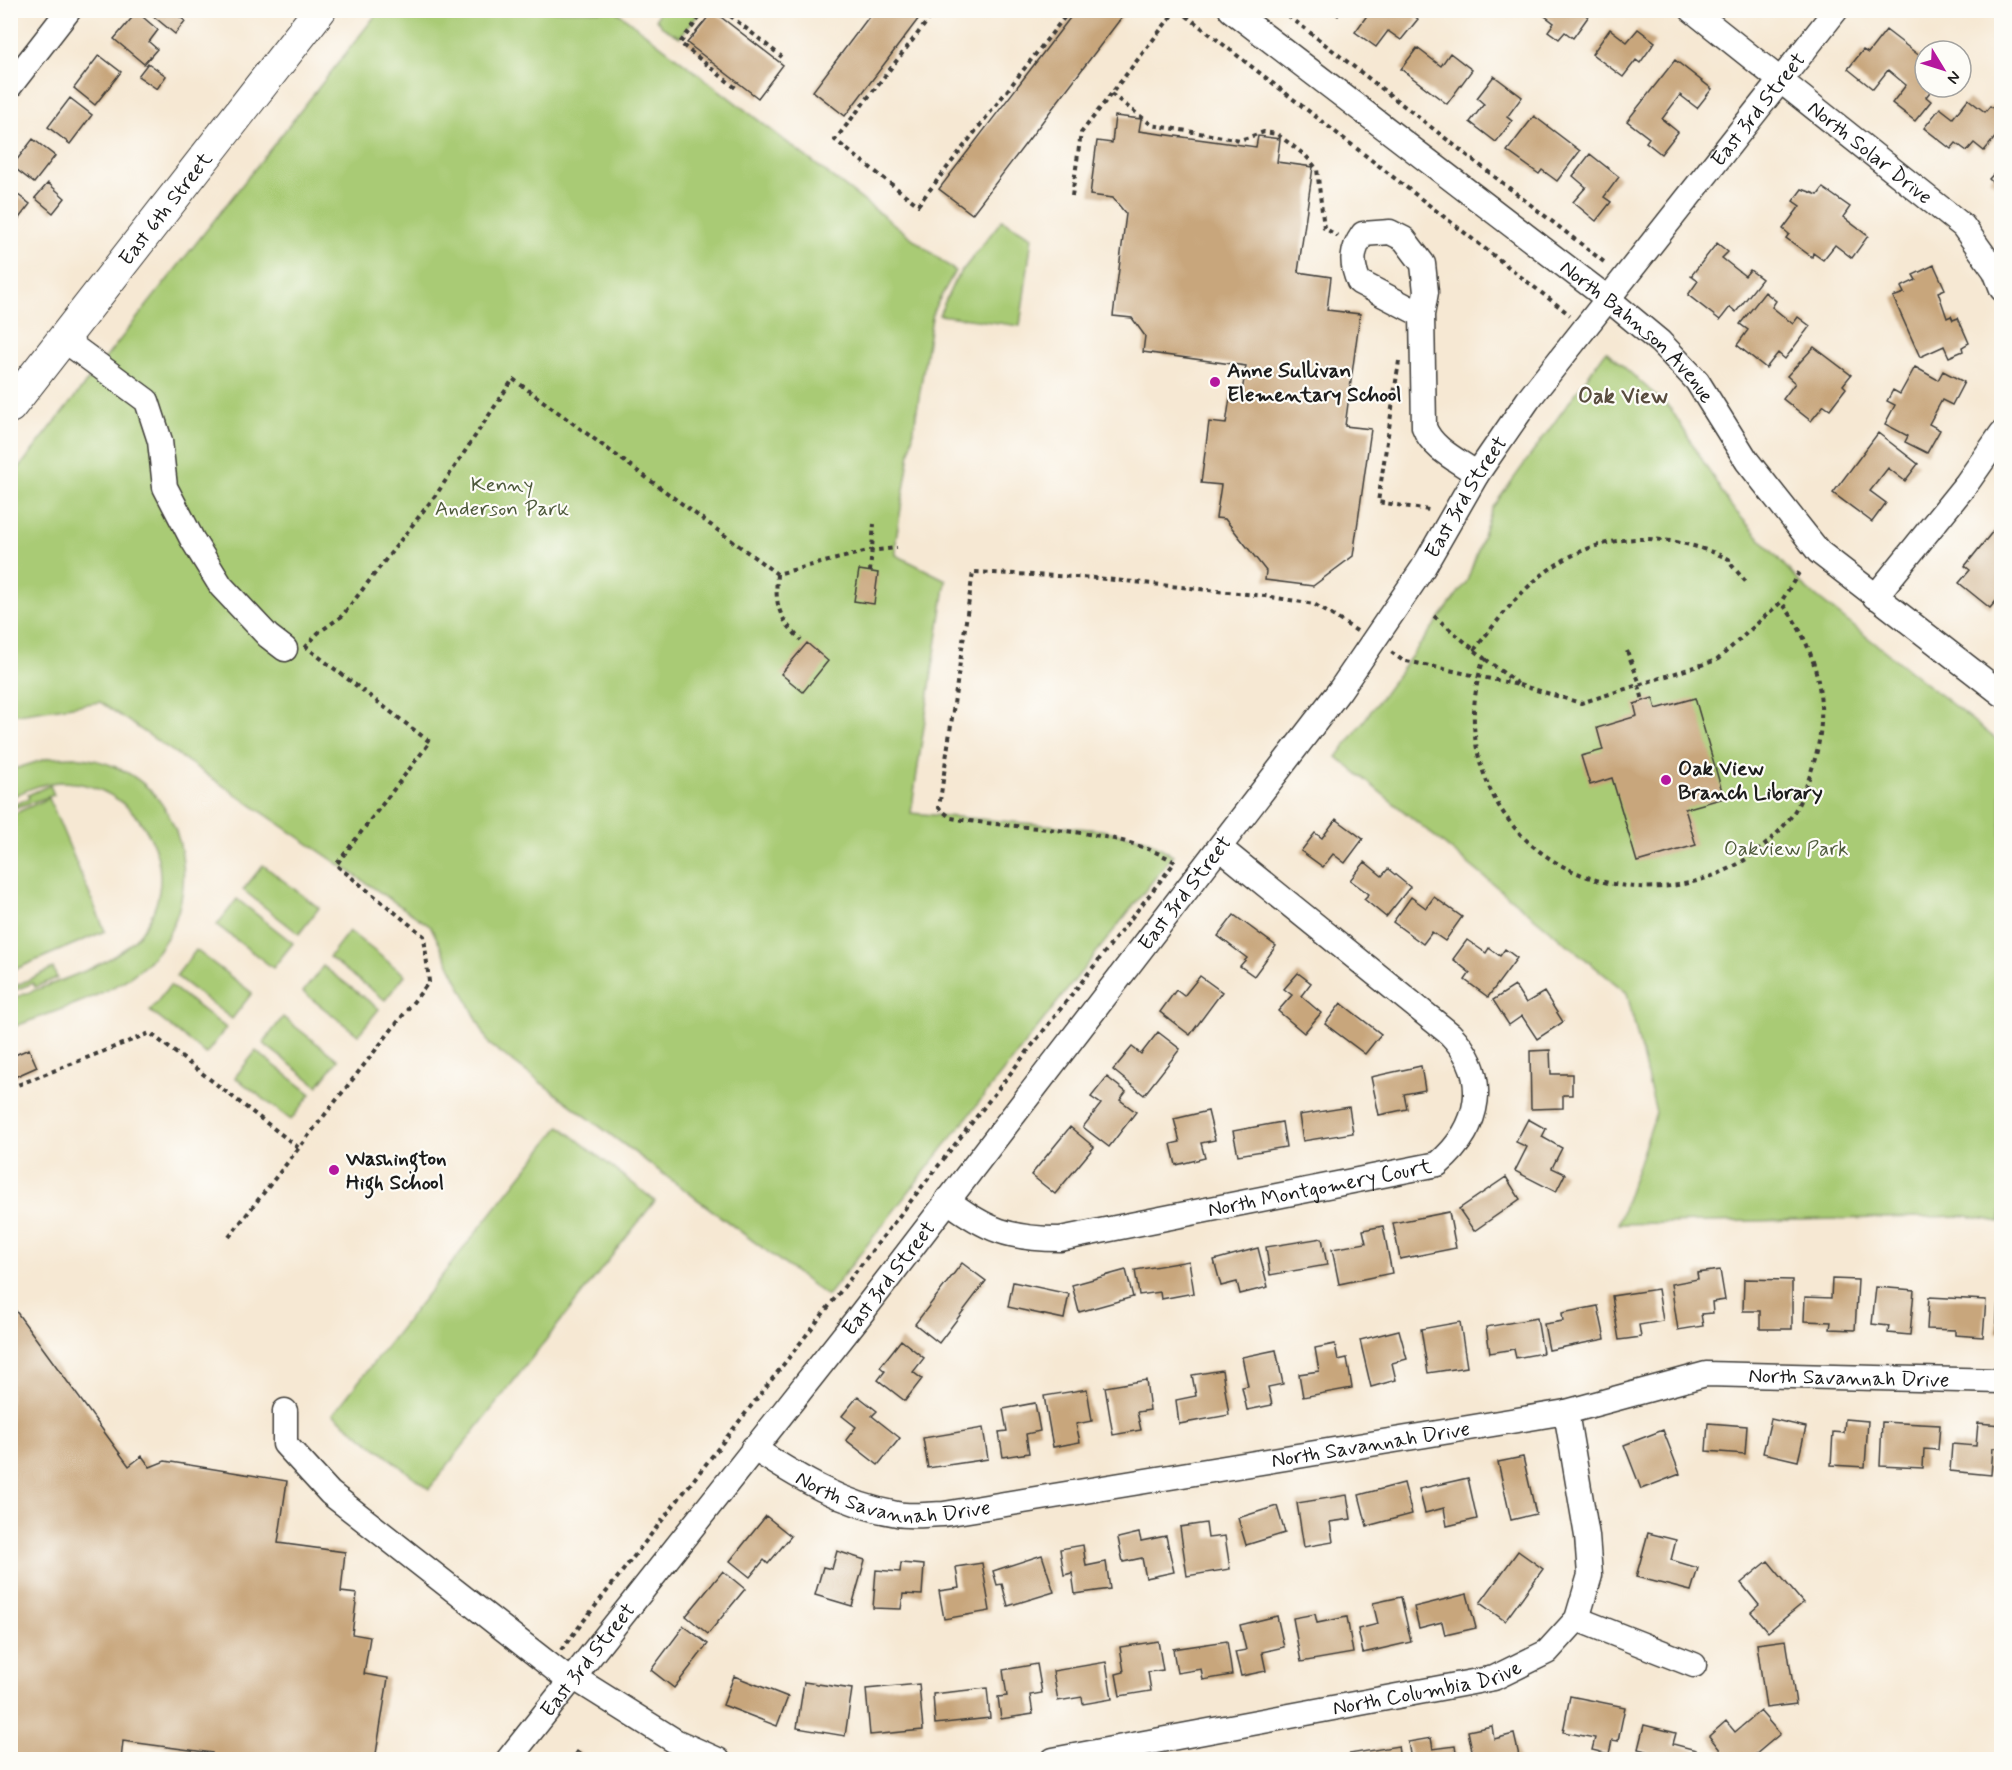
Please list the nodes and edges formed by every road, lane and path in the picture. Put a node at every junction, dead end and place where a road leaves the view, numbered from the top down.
1 (69, 10) edge
2 (320, 10) edge
3 (705, 10) edge
4 (723, 10) edge
5 (936, 10) edge
6 (1070, 10) edge
7 (1178, 10) edge
8 (1231, 10) edge
9 (1281, 10) edge
10 (1692, 10) edge
11 (1836, 10) edge
12 (782, 57) dead end
13 (1781, 80) junction
14 (10, 86) edge
15 (737, 89) dead end
16 (1111, 94) junction
17 (1072, 196) dead end
18 (1344, 230) dead end
19 (1339, 237) junction
20 (1336, 243) dead end
21 (1605, 262) dead end
22 (2001, 289) edge
23 (1608, 298) junction
24 (1422, 315) dead end
25 (1586, 327) junction
26 (63, 339) junction
27 (1400, 356) dead end
28 (10, 407) edge
29 (2001, 432) edge
30 (1477, 474) junction
31 (1430, 510) dead end
32 (874, 524) dead end
33 (897, 548) dead end
34 (871, 551) junction
35 (1800, 571) dead end
36 (870, 572) dead end
37 (777, 574) junction
38 (1746, 582) dead end
39 (1875, 597) junction
40 (1780, 602) junction
41 (1434, 616) dead end
42 (801, 640) dead end
43 (1373, 641) junction
44 (298, 649) junction
45 (1474, 650) junction
46 (1627, 651) dead end
47 (1484, 658) junction
48 (1478, 677) junction
49 (1519, 685) junction
50 (1639, 685) junction
51 (2001, 694) edge
52 (1643, 701) dead end
53 (1220, 848) junction
54 (10, 1088) edge
55 (299, 1148) junction
56 (947, 1200) junction
57 (229, 1237) dead end
58 (2001, 1381) edge
59 (285, 1411) dead end
60 (1566, 1412) junction
61 (753, 1448) junction
62 (1577, 1619) junction
63 (559, 1653) dead end
64 (1694, 1665) dead end
65 (572, 1679) junction
66 (508, 1760) edge
67 (718, 1760) edge
68 (1053, 1760) edge

1 - 14 street
2 - 26 main road, East 6th Street
3 - 15 path
4 - 12 path
5 - 6 path
7 - 16 path
7 - 25 path
8 - 23 street, North Bahnson Avenue
9 - 21 path
10 - 13 street, North Solar Drive
11 - 13 street, East 3rd Street
13 - 22 street, North Solar Drive
13 - 23 street, East 3rd Street
16 - 17 path
16 - 19 path
18 - 19 path
19 - 20 path
23 - 25 street, East 3rd Street
23 - 39 street, North Bahnson Avenue
24 - 30 street
25 - 30 street, East 3rd Street
26 - 28 main road, East 6th Street
26 - 44 street
27 - 31 path
29 - 39 street
30 - 43 street, East 3rd Street
32 - 34 path
33 - 34 path
34 - 36 path
34 - 37 path
35 - 40 path
37 - 42 path
37 - 44 path
38 - 45 path
39 - 51 street, North Bahnson Avenue
40 - 48 path
40 - 50 path
41 - 45 path
43 - 48 path
43 - 53 street, East 3rd Street
43 - 63 path
44 - 55 path
45 - 47 path
46 - 50 path
47 - 48 path
47 - 49 path
48 - 49 path
49 - 50 path
50 - 52 path
53 - 56 street, East 3rd Street
53 - 56 street, North Montgomery Court
54 - 55 path
55 - 57 path
56 - 61 street, East 3rd Street
58 - 60 street, North Savannah Drive
59 - 65 street
60 - 61 street, North Savannah Drive
60 - 62 street, North Columbia Drive
61 - 65 street, East 3rd Street
62 - 64 street
62 - 68 street, North Columbia Drive
65 - 66 street, East 3rd Street
65 - 67 street

